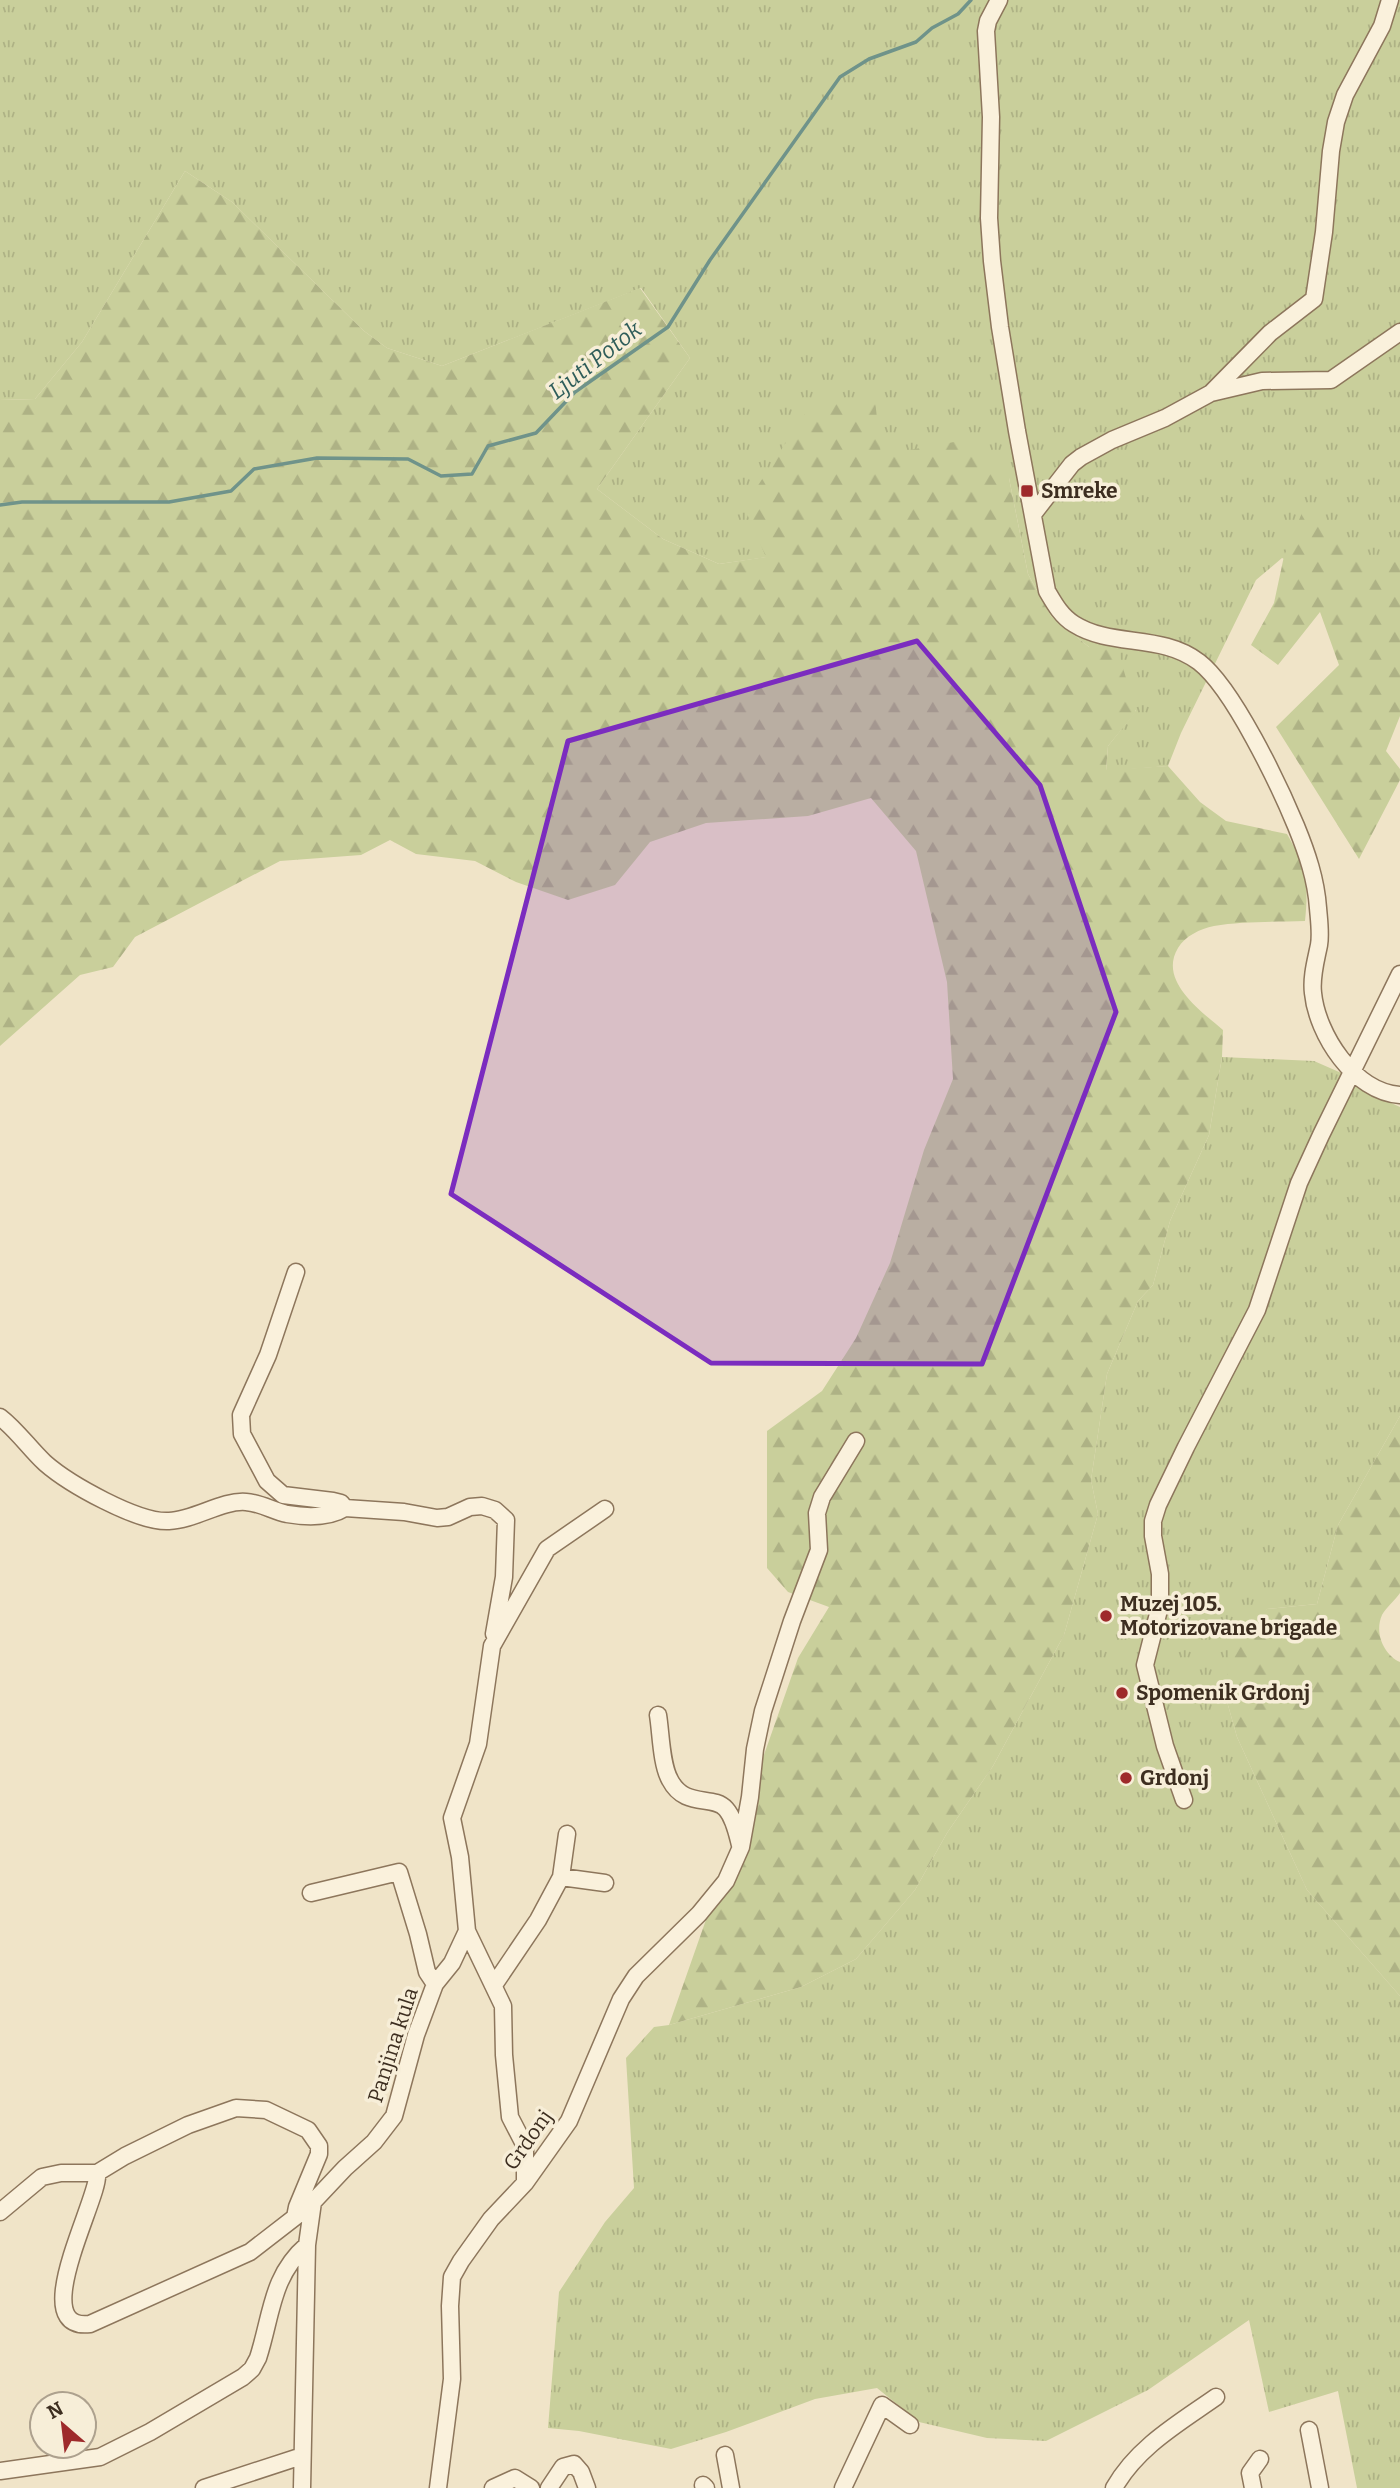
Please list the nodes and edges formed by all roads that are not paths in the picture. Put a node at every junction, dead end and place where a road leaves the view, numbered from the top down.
1 (999, 0) edge
2 (1390, 0) edge
3 (1400, 332) edge
4 (1210, 393) junction
5 (1034, 513) junction
6 (1400, 974) edge
7 (1353, 1072) junction
8 (1400, 1095) edge
9 (296, 1272) dead end
10 (0, 1418) edge
11 (856, 1441) dead end
12 (345, 1508) junction
13 (605, 1509) dead end
14 (492, 1646) junction
15 (658, 1715) dead end
16 (1184, 1800) dead end
17 (568, 1834) dead end
18 (741, 1847) junction
19 (561, 1877) junction
20 (605, 1883) dead end
21 (311, 1893) dead end
22 (467, 1931) junction
23 (435, 1984) junction
24 (494, 1984) junction
25 (97, 2173) junction
26 (525, 2183) junction
27 (313, 2202) junction
28 (0, 2212) edge
29 (295, 2217) junction
30 (307, 2245) junction
31 (1216, 2397) dead end
32 (910, 2425) dead end
33 (1309, 2430) dead end
34 (725, 2455) dead end
35 (302, 2456) junction
36 (1260, 2459) dead end
37 (0, 2471) edge
38 (204, 2488) edge
39 (302, 2488) edge
40 (438, 2488) edge
41 (493, 2488) edge
42 (531, 2488) edge
43 (549, 2488) edge
44 (587, 2488) edge
45 (731, 2488) edge
46 (843, 2488) edge
47 (1114, 2488) edge
48 (1253, 2488) edge
49 (1320, 2488) edge

1 - 5 street
2 - 4 street
3 - 4 street
4 - 5 street
5 - 7 street
6 - 7 street
7 - 8 street
7 - 16 street
9 - 12 street
10 - 12 street
11 - 18 street, Grdonj
12 - 14 street
13 - 14 street
14 - 22 street
15 - 18 street
17 - 19 street
18 - 26 street, Grdonj
19 - 20 street
19 - 24 street
21 - 23 street
22 - 23 street, Panjina kula
22 - 24 street
23 - 27 street, Panjina kula
24 - 26 street
25 - 28 street
25 - 29 street
25 - 29 street, Panjina kula
26 - 40 street, Grdonj
27 - 29 street, Panjina kula
27 - 30 street
30 - 35 street
30 - 37 street
31 - 47 street
32 - 46 street
33 - 49 street
34 - 45 street
35 - 38 street
35 - 39 street
36 - 48 street
41 - 42 street
43 - 44 street

